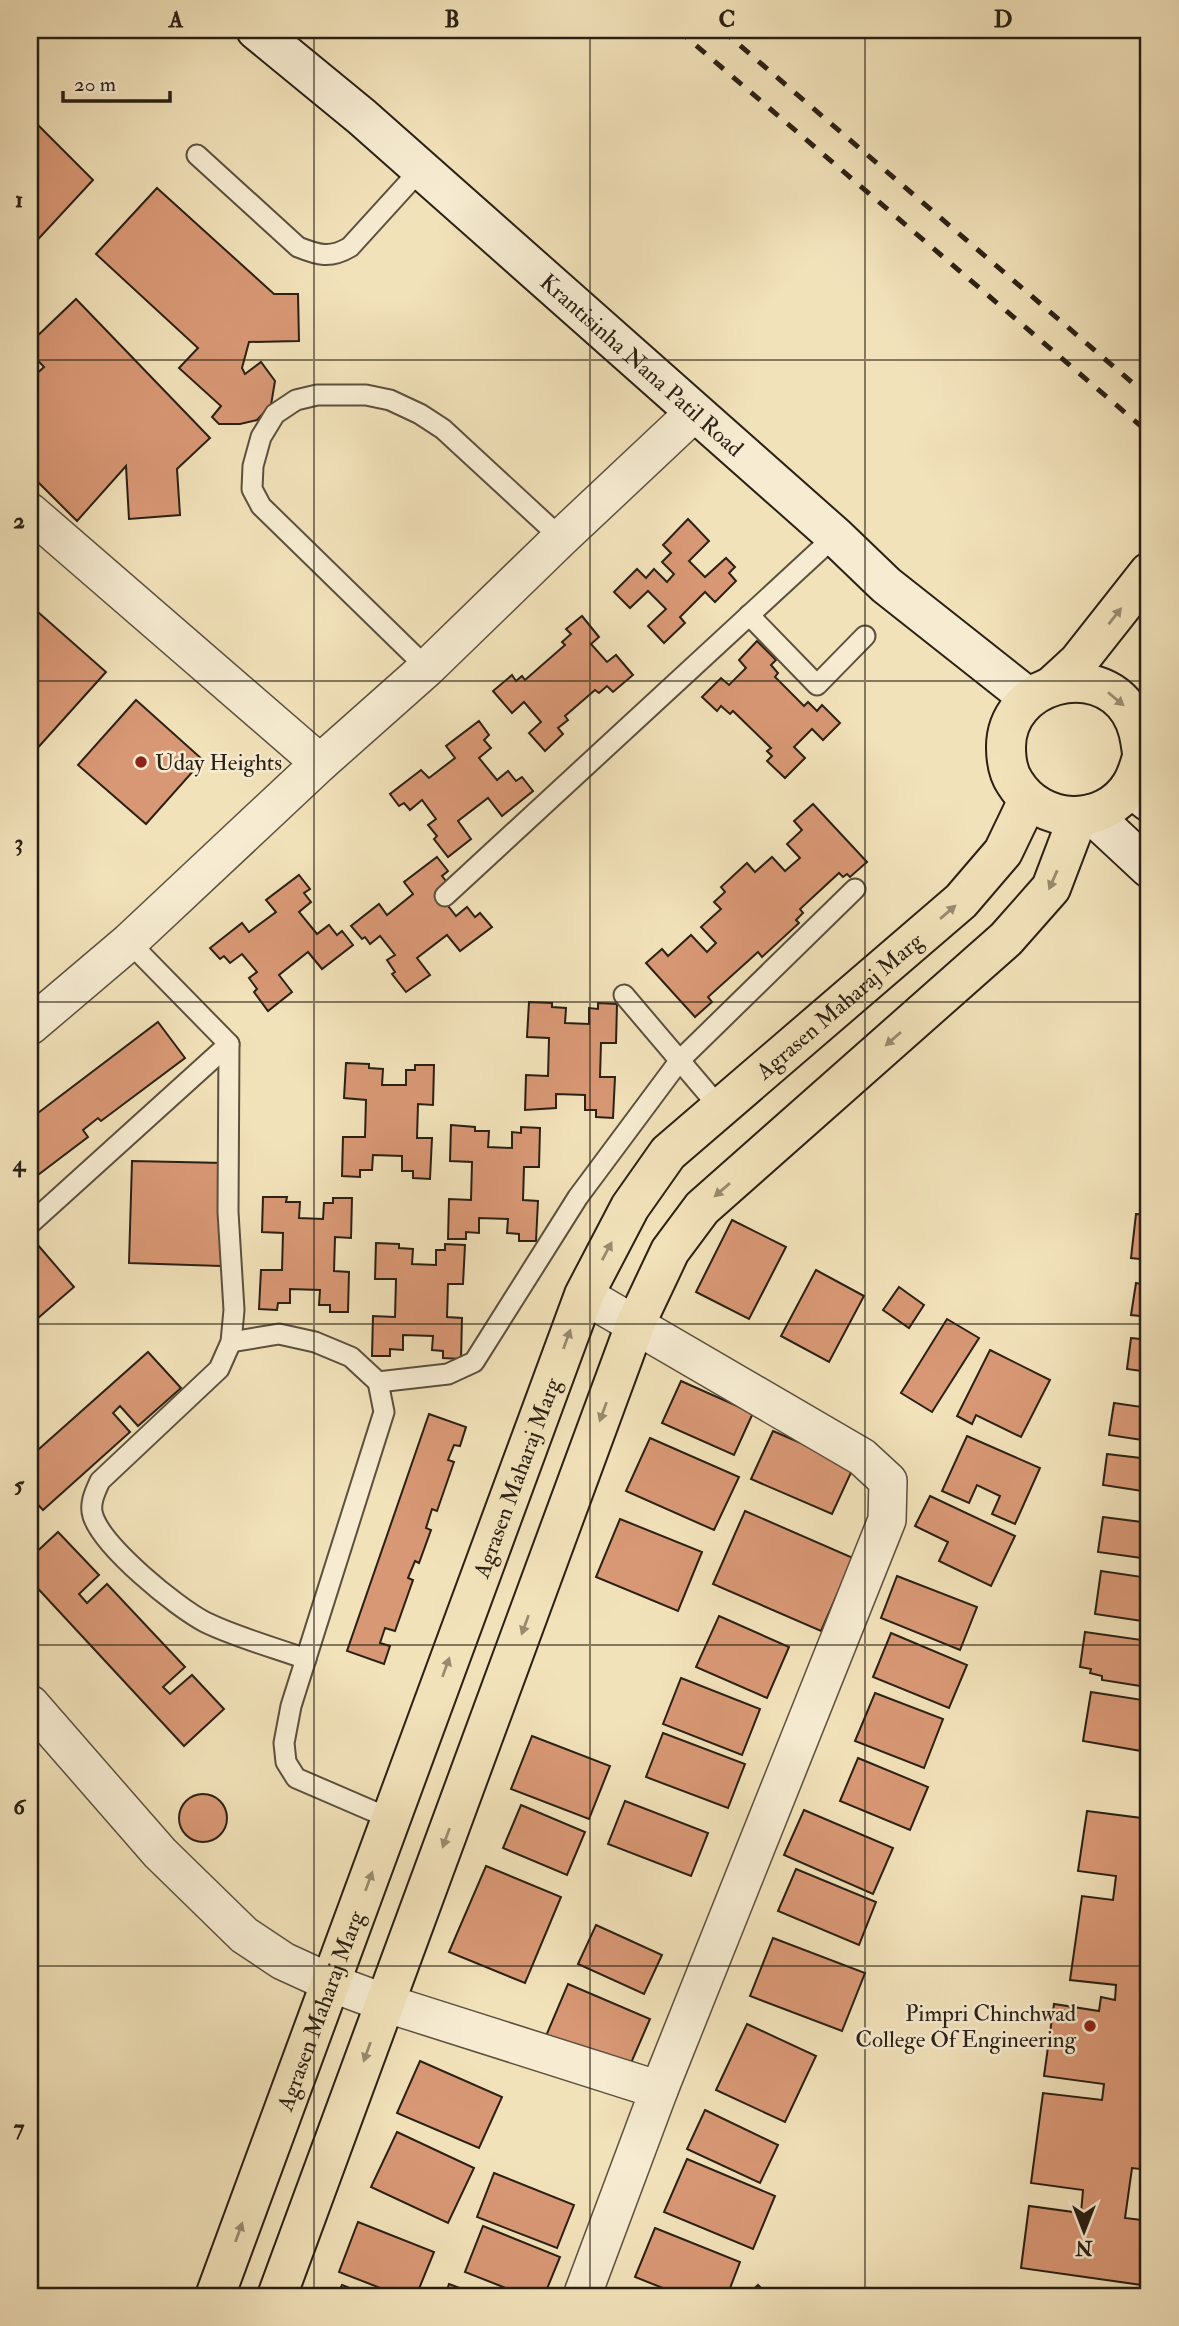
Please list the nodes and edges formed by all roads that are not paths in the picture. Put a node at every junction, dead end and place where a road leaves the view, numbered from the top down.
1 (256, 30) edge
2 (197, 155) dead end
3 (421, 169) junction
4 (695, 412) junction
5 (30, 512) edge
6 (835, 536) junction
7 (561, 538) junction
8 (1149, 572) edge
9 (749, 615) junction
10 (865, 636) dead end
11 (427, 668) junction
12 (1041, 691) junction
13 (320, 763) junction
14 (1143, 768) edge
15 (1028, 800) junction
16 (1084, 816) junction
17 (1149, 868) edge
18 (855, 889) dead end
19 (445, 896) dead end
20 (129, 942) junction
21 (624, 995) dead end
22 (30, 1026) edge
23 (229, 1044) junction
24 (680, 1060) junction
25 (720, 1108) junction
26 (30, 1224) edge
27 (584, 1295) junction
28 (635, 1325) junction
29 (231, 1342) junction
30 (377, 1382) junction
31 (306, 1659) junction
32 (30, 1704) edge
33 (391, 1819) junction
34 (331, 1983) junction
35 (385, 2003) junction
36 (659, 2090) junction
37 (591, 2291) edge
38 (215, 2296) edge
39 (277, 2296) edge

1 - 3 main road, Krantisinha Nana Patil Road
2 - 3 lane
3 - 4 main road, Krantisinha Nana Patil Road
4 - 6 main road, Krantisinha Nana Patil Road
4 - 7 street
5 - 13 street
6 - 9 lane
6 - 12 main road, Krantisinha Nana Patil Road
7 - 11 street
7 - 11 lane
12 -> 8 main road
9 - 10 lane
9 - 19 lane
11 - 13 street
12 -> 14 main road
12 - 15 main road
13 - 20 street
14 - 16 main road
15 - 16 main road
25 -> 15 main road, Agrasen Maharaj Marg
16 - 17 main road
16 -> 28 main road
18 - 24 lane
20 - 22 street
20 - 23 lane
21 - 24 lane
23 - 26 lane
23 - 29 lane
24 - 25 lane
24 - 30 lane
27 -> 25 main road, Agrasen Maharaj Marg
27 - 28 street
33 -> 27 main road, Agrasen Maharaj Marg
28 -> 35 main road
28 - 36 street
29 - 30 lane
29 - 31 lane
30 - 31 lane
31 - 33 lane
32 - 34 street
34 -> 33 main road, Agrasen Maharaj Marg
34 - 35 street
38 -> 34 main road, Agrasen Maharaj Marg
35 - 36 street
35 -> 39 main road
36 - 37 street

